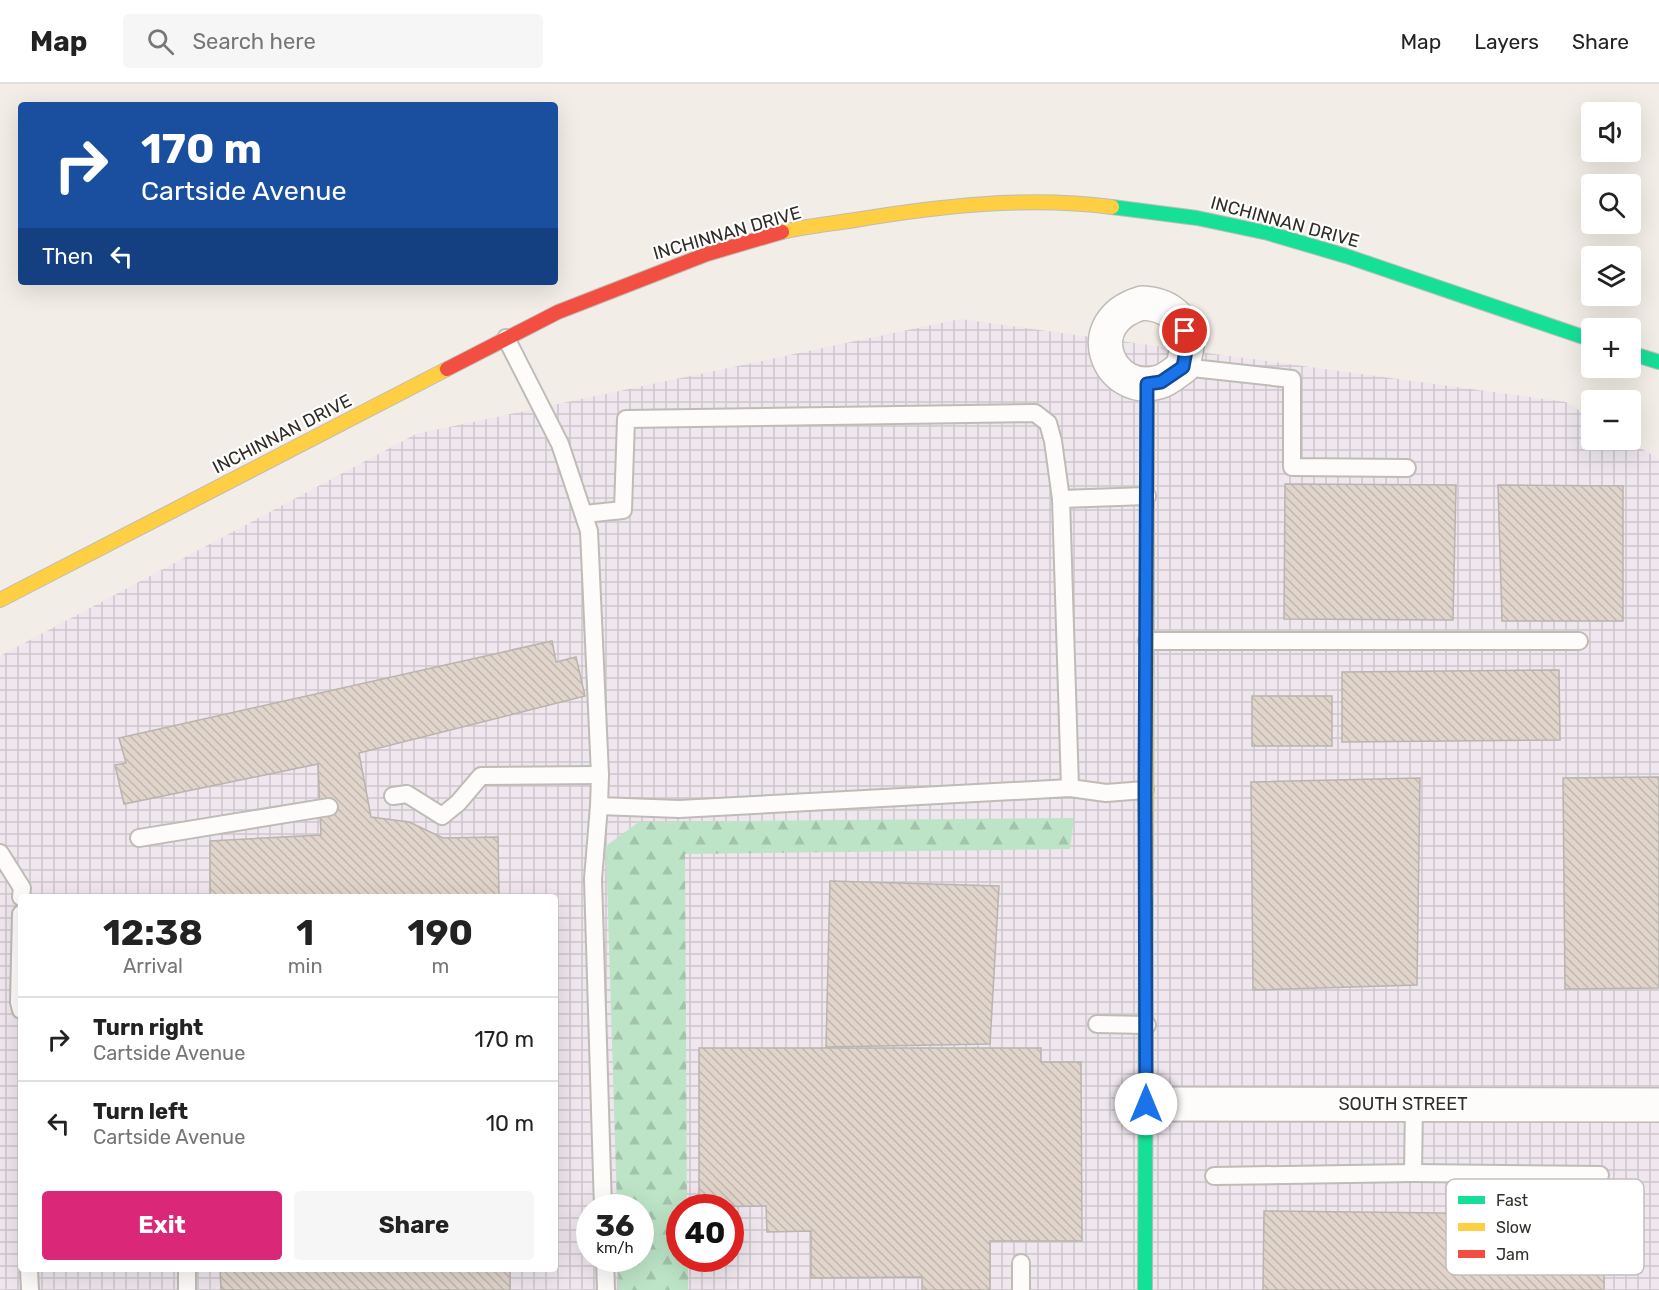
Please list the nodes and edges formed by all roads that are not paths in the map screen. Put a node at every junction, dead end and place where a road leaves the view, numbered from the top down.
1 (1581, 336) edge
2 (506, 338) junction
3 (1641, 356) edge
4 (1659, 362) edge
5 (1183, 367) junction
6 (1147, 384) junction
7 (1407, 468) dead end
8 (1147, 496) junction
9 (1061, 499) junction
10 (584, 514) junction
11 (0, 600) edge
12 (1147, 641) junction
13 (1579, 641) dead end
14 (600, 775) junction
15 (1070, 788) junction
16 (1145, 790) junction
17 (393, 796) dead end
18 (599, 806) junction
19 (329, 807) dead end
20 (139, 838) dead end
21 (0, 853) edge
22 (21, 894) edge
23 (1097, 1024) dead end
24 (1147, 1025) junction
25 (1146, 1104) junction
26 (1414, 1104) junction
27 (1659, 1105) edge
28 (1413, 1173) junction
29 (1600, 1175) dead end
30 (1214, 1176) dead end
31 (603, 1194) edge
32 (1021, 1263) dead end
33 (29, 1272) edge
34 (187, 1272) edge
35 (605, 1272) edge
36 (30, 1290) edge
37 (188, 1290) edge
38 (606, 1290) edge
39 (1021, 1290) edge
40 (1145, 1290) edge

1 - 2 street, INCHINNAN DRIVE
2 - 10 lane
2 - 11 street, INCHINNAN DRIVE
3 - 4 street
5 - 6 street
5 - 6 street
5 - 7 lane
6 - 8 street
8 - 9 lane
8 - 12 street
9 - 10 lane
9 - 15 lane
10 - 14 lane
12 - 13 lane
12 - 16 street
14 - 17 lane
14 - 18 lane
15 - 16 lane
15 - 18 lane
16 - 24 street
18 - 31 lane
19 - 20 lane
21 - 22 lane
23 - 24 lane
24 - 25 street
25 - 26 street, SOUTH STREET
25 - 40 street
26 - 27 street, SOUTH STREET
26 - 28 lane
28 - 29 lane
28 - 30 lane
32 - 39 lane
33 - 36 lane
34 - 37 lane
35 - 38 lane

